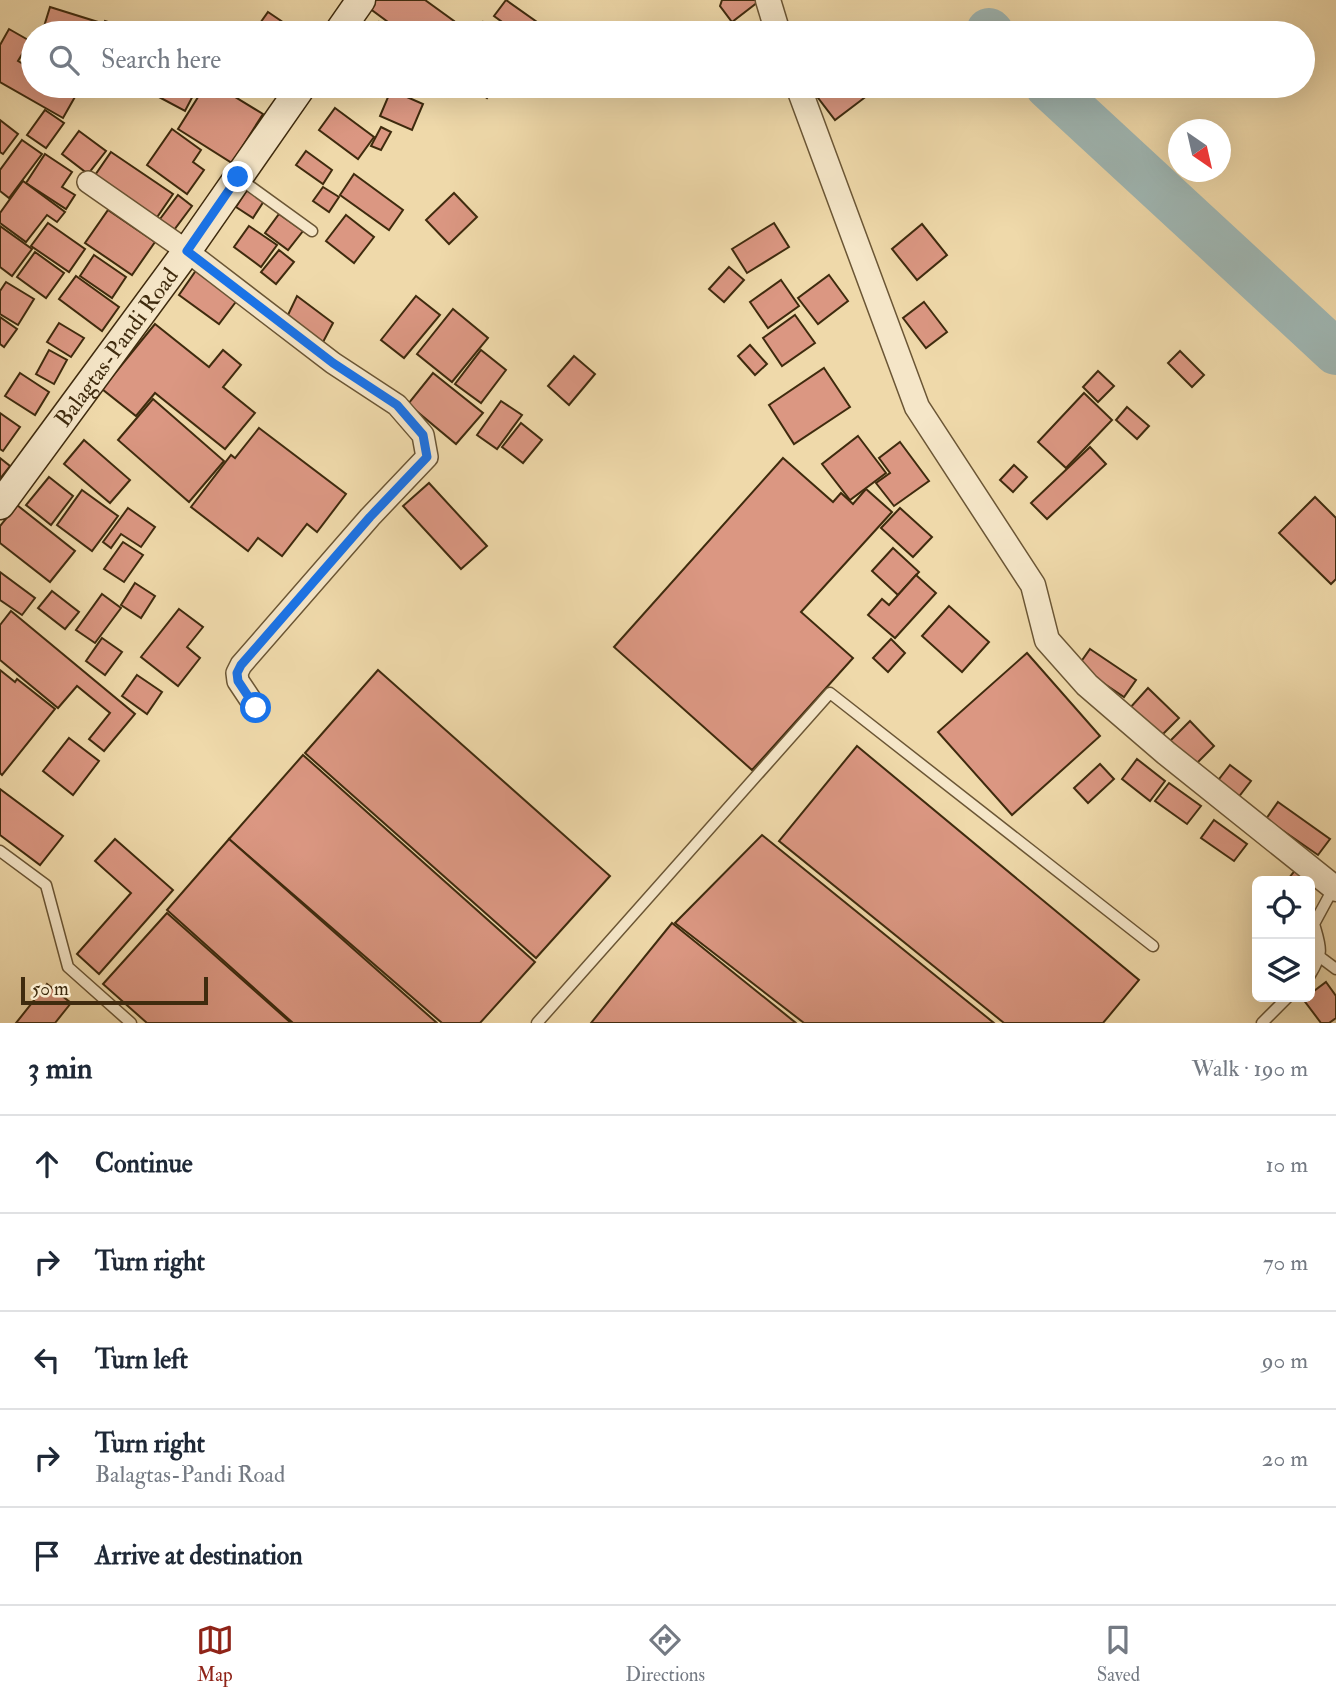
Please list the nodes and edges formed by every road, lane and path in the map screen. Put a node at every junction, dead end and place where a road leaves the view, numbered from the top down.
1 (361, 0) edge
2 (768, 0) edge
3 (346, 21) edge
4 (774, 21) edge
5 (294, 98) edge
6 (802, 98) edge
7 (238, 177) junction
8 (88, 182) dead end
9 (312, 230) dead end
10 (187, 251) junction
11 (0, 505) edge
12 (256, 708) dead end
13 (0, 851) edge
14 (1335, 888) edge
15 (1153, 946) dead end
16 (1320, 957) junction
17 (1315, 966) edge
18 (1336, 969) edge
19 (1283, 1002) edge
20 (131, 1023) edge
21 (537, 1023) edge
22 (1262, 1023) edge

1 - 3 main road
2 - 4 street
5 - 7 main road, Balagtas-Pandi Road
6 - 14 street
7 - 9 lane
7 - 10 main road, Balagtas-Pandi Road
8 - 10 street
10 - 11 main road, Balagtas-Pandi Road
10 - 12 street
13 - 20 lane
14 - 16 lane
15 - 21 lane
16 - 17 lane
16 - 18 lane
19 - 22 lane

